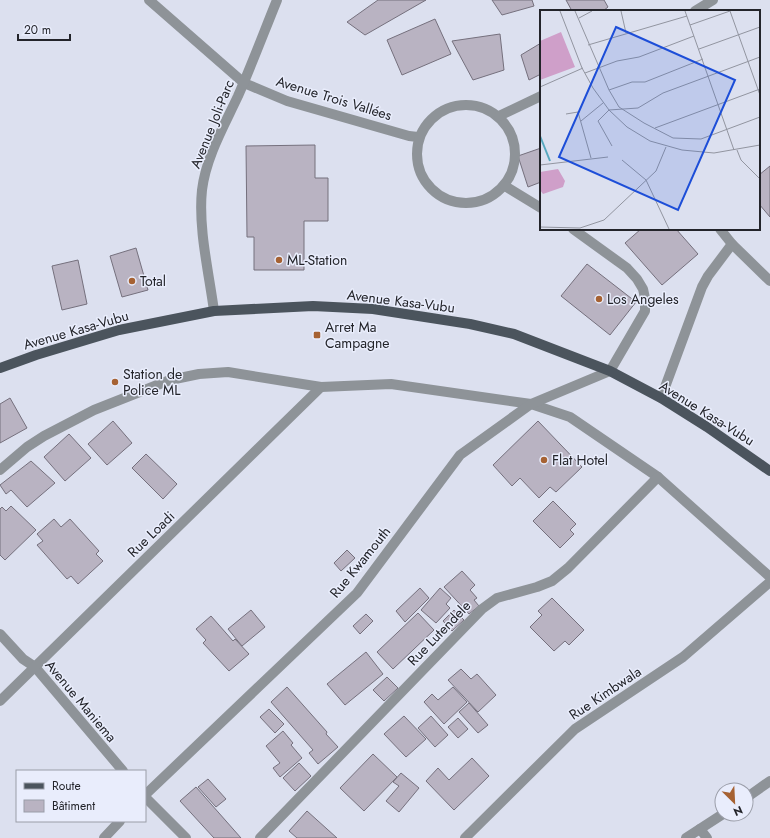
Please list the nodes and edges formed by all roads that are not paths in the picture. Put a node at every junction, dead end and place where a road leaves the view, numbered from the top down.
1 (149, 0) edge
2 (277, 0) edge
3 (713, 0) edge
4 (697, 10) edge
5 (244, 83) junction
6 (540, 96) edge
7 (499, 116) junction
8 (418, 137) junction
9 (505, 186) junction
10 (540, 207) edge
11 (574, 230) edge
12 (721, 230) edge
13 (732, 244) junction
14 (770, 282) edge
15 (214, 311) junction
16 (0, 368) edge
17 (610, 371) junction
18 (321, 387) junction
19 (660, 398) junction
20 (531, 404) junction
21 (3, 467) edge
22 (770, 471) edge
23 (658, 477) junction
24 (770, 577) edge
25 (770, 582) edge
26 (0, 634) edge
27 (35, 668) junction
28 (0, 701) edge
29 (122, 770) edge
30 (770, 781) edge
31 (754, 792) edge
32 (146, 795) edge
33 (146, 797) edge
34 (714, 820) edge
35 (119, 822) edge
36 (700, 829) junction
37 (104, 838) edge
38 (186, 838) edge
39 (260, 838) edge
40 (465, 838) edge
41 (686, 838) edge
42 (707, 838) edge

1 - 5 street, Avenue Trois Vallées
2 - 5 street, Avenue Joli-Parc
3 - 4 street
5 - 8 street, Avenue Trois Vallées
5 - 15 street, Avenue Joli-Parc
6 - 7 street
7 - 8 street
7 - 9 street
8 - 9 street
9 - 10 street
11 - 17 street
12 - 13 street
13 - 14 street
13 - 19 street
15 - 16 main road, Avenue Kasa-Vubu
15 - 17 main road, Avenue Kasa-Vubu
17 - 19 main road, Avenue Kasa-Vubu
17 - 20 street, Rue Kwamouth
18 - 20 street
18 - 21 street
18 - 27 street, Rue Loadi
19 - 22 main road, Avenue Kasa-Vubu
20 - 23 street
20 - 32 street, Rue Kwamouth
23 - 24 street
23 - 39 street, Rue Lutendele
25 - 40 street, Rue Kimbwala
26 - 27 street, Avenue Maniema
27 - 28 street, Rue Loadi
27 - 29 street, Avenue Maniema
30 - 31 street
33 - 38 street
34 - 36 street
35 - 37 street
36 - 41 street
36 - 42 street

